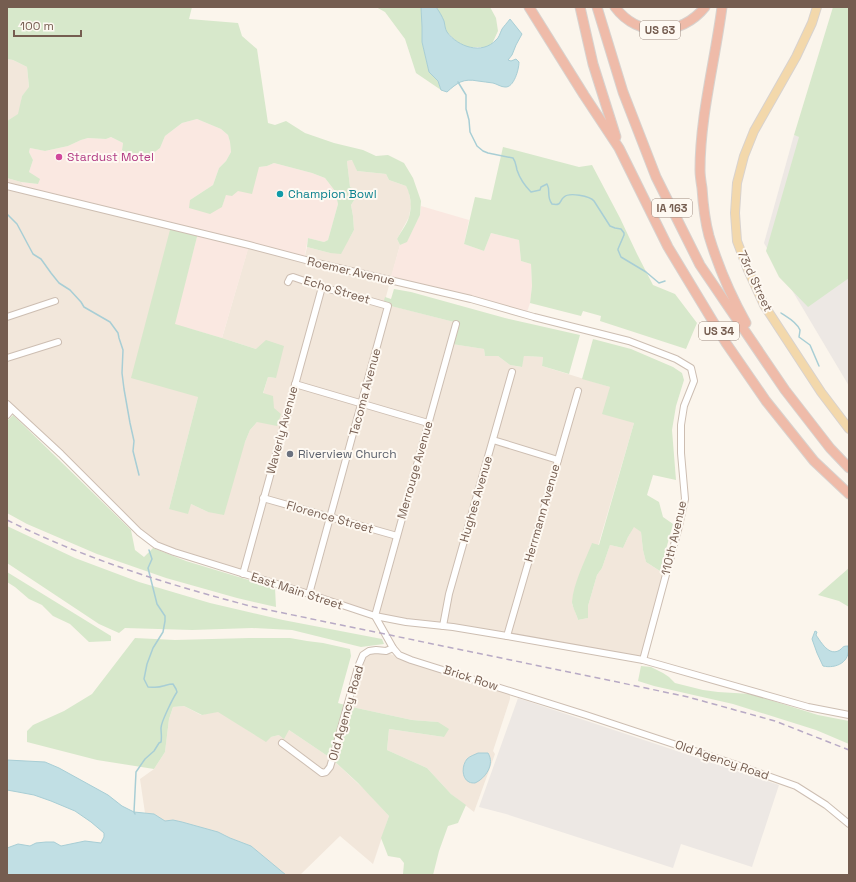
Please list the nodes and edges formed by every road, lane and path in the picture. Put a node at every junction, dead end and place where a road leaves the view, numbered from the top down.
1 (529, 7) edge
2 (580, 7) edge
3 (597, 7) edge
4 (615, 7) edge
5 (705, 7) edge
6 (722, 7) edge
7 (817, 7) edge
8 (619, 148) junction
9 (7, 186) edge
10 (288, 282) dead end
11 (322, 286) junction
12 (55, 301) dead end
13 (388, 306) joint
14 (7, 317) edge
15 (456, 324) dead end
16 (58, 342) dead end
17 (7, 358) edge
18 (692, 368) joint
19 (512, 372) dead end
20 (295, 384) junction
21 (785, 390) junction
22 (578, 391) dead end
23 (361, 403) junction
24 (7, 404) edge
25 (12, 409) junction
26 (7, 415) edge
27 (428, 423) junction
28 (849, 429) edge
29 (493, 440) junction
30 (558, 460) junction
31 (849, 468) edge
32 (849, 494) edge
33 (263, 498) junction
34 (330, 517) junction
35 (397, 536) junction
36 (243, 574) junction
37 (309, 594) junction
38 (375, 616) junction
39 (443, 626) junction
40 (507, 636) junction
41 (393, 648) junction
42 (643, 660) junction
43 (586, 715) joint
44 (849, 715) edge
45 (282, 743) dead end
46 (849, 824) edge

1 - 8 highway, US 34
2 - 8 highway
3 - 21 highway, IA 163
4 - 5 highway, US 63
6 - 21 highway, US 34
7 - 28 main road, 73rd Street
8 - 32 highway, US 34
9 - 18 street, Roemer Avenue
10 - 11 street, Echo Street
11 - 13 street, Echo Street
11 - 20 street, Waverly Avenue
12 - 14 street
13 - 23 street, Tacoma Avenue
15 - 27 street, Merrouge Avenue
16 - 17 street
18 - 42 street, 110th Avenue
19 - 29 street, Hughes Avenue
20 - 23 street
20 - 33 street, Waverly Avenue
21 - 31 highway, US 34
22 - 30 street, Herrmann Avenue
23 - 27 street
23 - 34 street, Tacoma Avenue
24 - 25 street, East Main Street
25 - 26 street
25 - 36 street, East Main Street
27 - 35 street, Merrouge Avenue
29 - 30 street
29 - 39 street, Hughes Avenue
30 - 40 street, Herrmann Avenue
33 - 34 street, Florence Street
33 - 36 street, Waverly Avenue
34 - 35 street, Florence Street
34 - 37 street, Tacoma Avenue
35 - 38 street, Merrouge Avenue
36 - 37 street, East Main Street
37 - 38 street, East Main Street
38 - 39 street, East Main Street
38 - 41 street, Brick Row
39 - 40 street, East Main Street
40 - 42 street, East Main Street
41 - 43 street, Brick Row
41 - 45 street, Old Agency Road
42 - 44 street, East Main Street
43 - 46 street, Old Agency Road

